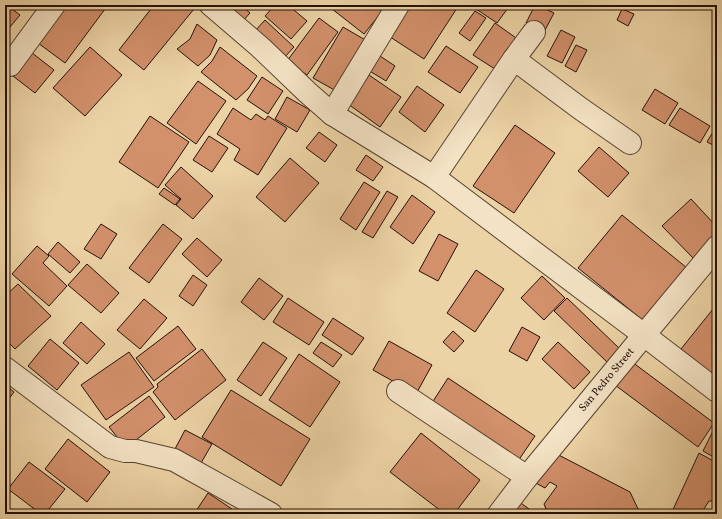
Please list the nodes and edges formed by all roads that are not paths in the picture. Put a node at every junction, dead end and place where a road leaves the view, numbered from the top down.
1 (54, 5) edge
2 (211, 5) edge
3 (398, 5) edge
4 (534, 32) dead end
5 (514, 59) junction
6 (10, 66) dead end
7 (332, 114) junction
8 (630, 143) dead end
9 (434, 177) junction
10 (717, 247) edge
11 (644, 335) junction
12 (5, 368) edge
13 (398, 391) dead end
14 (717, 391) edge
15 (527, 477) junction
16 (271, 514) edge
17 (499, 514) edge

1 - 6 street
2 - 7 street
3 - 7 street
4 - 5 street
5 - 8 street
5 - 9 street
7 - 9 street
9 - 11 street
10 - 11 street, San Pedro Street
11 - 14 street
11 - 15 street, San Pedro Street
12 - 16 street
13 - 15 street
15 - 17 street, San Pedro Street

